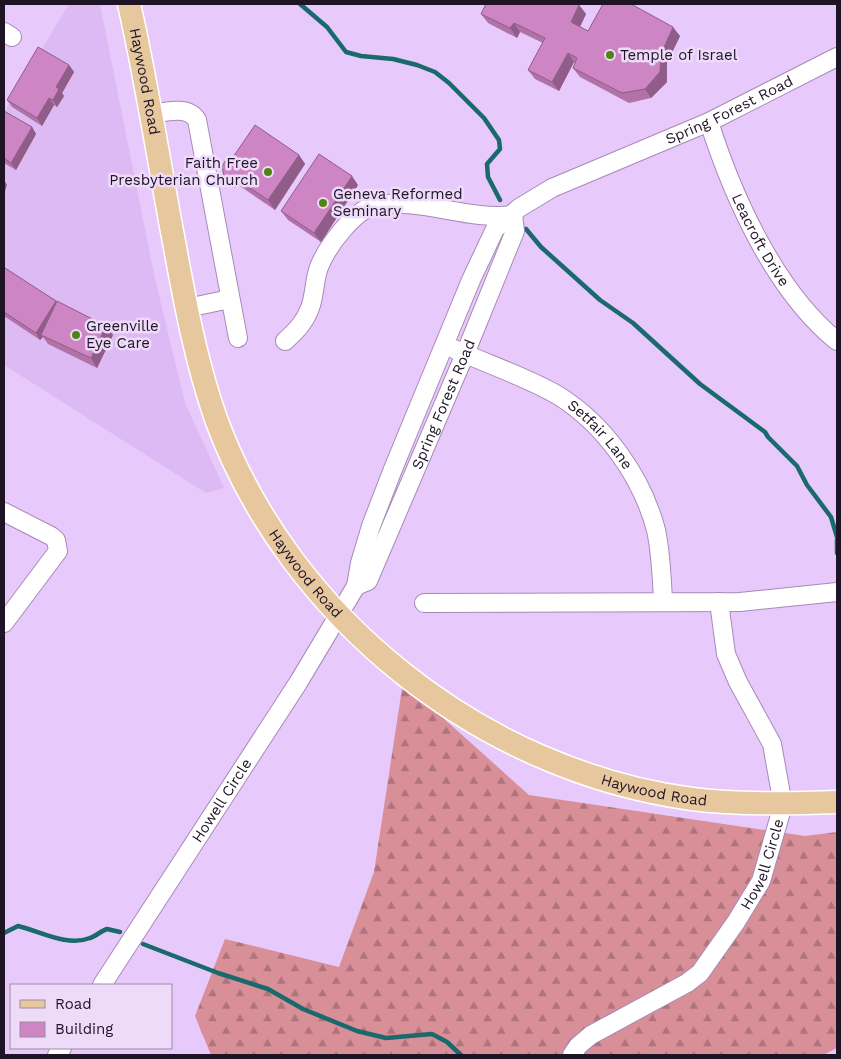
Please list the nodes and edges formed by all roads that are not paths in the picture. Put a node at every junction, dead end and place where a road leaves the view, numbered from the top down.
1 (129, 4) edge
2 (837, 57) edge
3 (150, 114) junction
4 (709, 122) junction
5 (513, 215) junction
6 (230, 299) junction
7 (187, 308) junction
8 (238, 338) dead end
9 (285, 341) dead end
10 (837, 341) edge
11 (444, 345) junction
12 (465, 354) junction
13 (4, 512) edge
14 (356, 586) junction
15 (837, 592) edge
16 (663, 602) junction
17 (719, 602) junction
18 (424, 603) dead end
19 (339, 613) junction
20 (4, 623) edge
21 (837, 802) edge
22 (783, 804) junction
23 (103, 984) edge
24 (572, 1055) edge

1 - 3 main road, Haywood Road
2 - 4 street, Spring Forest Road
3 - 6 street
3 - 7 main road, Haywood Road
4 - 5 street, Spring Forest Road
4 - 10 street, Leacroft Drive
5 - 9 street
5 - 11 street, Spring Forest Road
5 - 12 street, Spring Forest Road
6 - 7 street
6 - 8 street
7 - 19 main road, Haywood Road
11 - 12 street, Setfair Lane
11 - 14 street, Spring Forest Road
12 - 14 street, Spring Forest Road
12 - 16 street, Setfair Lane
13 - 20 street
14 - 19 street, Spring Forest Road
15 - 17 street
16 - 17 street
16 - 18 street
17 - 22 street, Howell Circle
19 - 22 main road, Haywood Road
19 - 23 street, Howell Circle
21 - 22 main road, Haywood Road
22 - 24 street, Howell Circle

